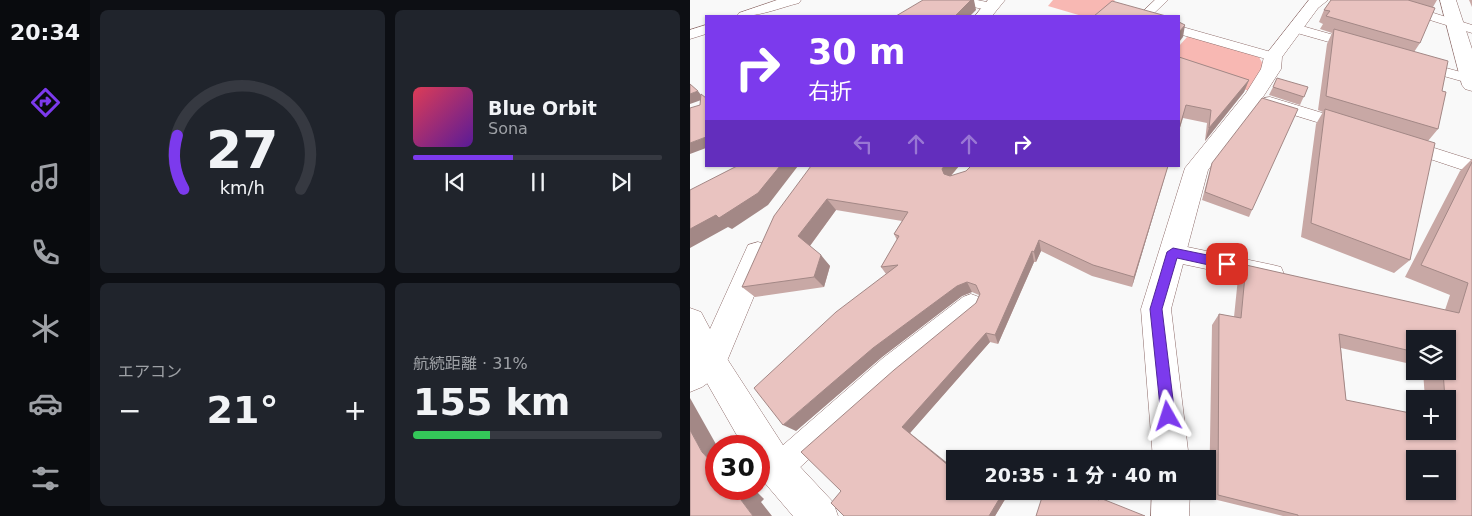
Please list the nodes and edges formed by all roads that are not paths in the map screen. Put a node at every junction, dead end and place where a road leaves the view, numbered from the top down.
1 (795, 0) edge
2 (959, 0) edge
3 (1162, 0) edge
4 (1320, 0) edge
5 (1379, 0) edge
6 (1448, 0) edge
7 (990, 8) edge
8 (747, 15) edge
9 (1145, 15) edge
10 (1464, 26) edge
11 (1295, 28) junction
12 (705, 30) edge
13 (1180, 30) edge
14 (690, 35) edge
15 (1369, 50) edge
16 (1273, 57) junction
17 (1406, 61) edge
18 (1471, 82) edge
19 (1253, 96) junction
20 (1363, 132) edge
21 (1390, 140) edge
22 (1472, 167) edge
23 (768, 231) edge
24 (1173, 252) junction
25 (1296, 278) edge
26 (971, 304) edge
27 (690, 322) edge
28 (701, 369) edge
29 (1170, 450) edge
30 (777, 469) junction
31 (1171, 500) edge
32 (819, 516) edge
33 (1170, 516) edge

1 - 8 lane
2 - 7 lane
3 - 9 lane
4 - 11 street
5 - 10 lane
6 - 10 street
10 - 18 street
11 - 15 lane
11 - 16 street
12 - 14 lane
13 - 16 lane
16 - 19 street
17 - 18 lane
19 - 20 lane
19 - 24 street
21 - 22 lane
23 - 28 street
24 - 25 lane
24 - 29 street
26 - 30 lane
27 - 28 street
28 - 30 street
30 - 32 street
31 - 33 street

